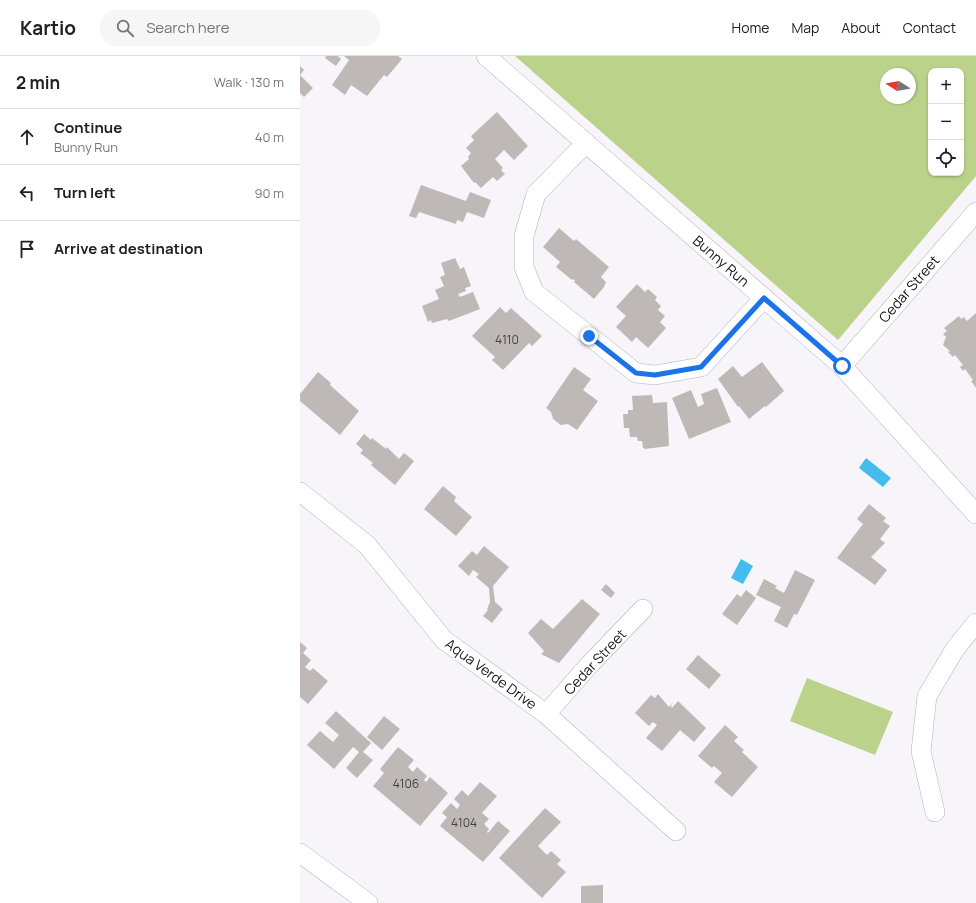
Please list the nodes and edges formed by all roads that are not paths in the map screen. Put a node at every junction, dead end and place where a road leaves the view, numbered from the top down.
1 (486, 56) edge
2 (586, 143) junction
3 (976, 212) edge
4 (764, 298) junction
5 (842, 366) junction
6 (300, 492) edge
7 (976, 514) edge
8 (643, 609) dead end
9 (976, 623) edge
10 (546, 714) junction
11 (935, 812) dead end
12 (676, 831) dead end
13 (300, 853) edge
14 (368, 903) edge

1 - 2 street, Bunny Run
2 - 4 street, Bunny Run
2 - 4 street
3 - 5 street, Cedar Street
4 - 5 street, Bunny Run
5 - 7 street, Bunny Run
6 - 10 street, Aqua Verde Drive
8 - 10 street, Cedar Street
9 - 11 street
10 - 12 street, Aqua Verde Drive
13 - 14 street

